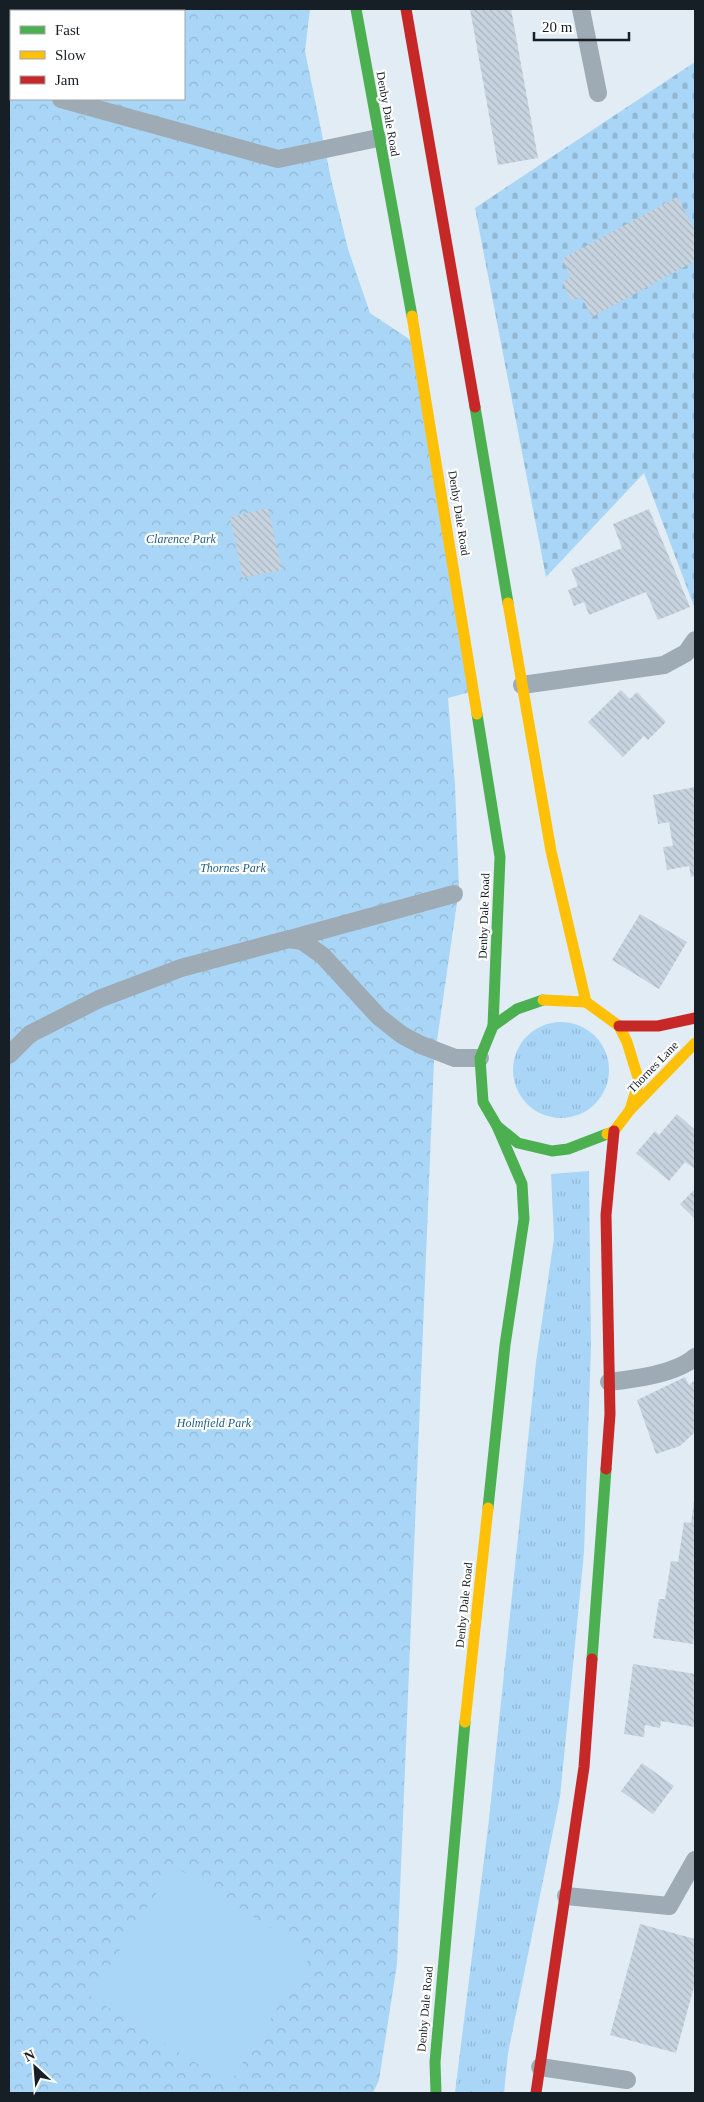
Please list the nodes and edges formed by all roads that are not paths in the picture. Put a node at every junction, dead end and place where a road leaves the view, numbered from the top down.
1 (356, 9) edge
2 (406, 9) edge
3 (581, 9) edge
4 (598, 93) dead end
5 (65, 100) edge
6 (378, 138) junction
7 (695, 640) edge
8 (522, 685) junction
9 (454, 894) dead end
10 (289, 939) junction
11 (586, 1002) junction
12 (695, 1018) edge
13 (493, 1026) junction
14 (619, 1026) junction
15 (695, 1043) edge
16 (9, 1055) edge
17 (480, 1058) junction
18 (630, 1110) junction
19 (498, 1126) junction
20 (614, 1131) junction
21 (695, 1357) edge
22 (609, 1382) junction
23 (695, 1860) edge
24 (566, 1896) junction
25 (540, 2067) junction
26 (627, 2080) dead end
27 (436, 2093) edge
28 (536, 2093) edge

1 - 6 main road, Denby Dale Road
2 - 8 main road
3 - 4 lane
5 - 6 lane
6 - 13 main road, Denby Dale Road
7 - 8 lane
8 - 11 main road
9 - 10 lane
10 - 16 lane
10 - 17 lane
11 - 13 main road
11 - 14 main road
12 - 14 main road, Thornes Lane
13 - 17 main road
14 - 18 main road
15 - 18 main road, Thornes Lane
17 - 19 main road
18 - 20 main road
19 - 20 main road
19 - 27 main road, Denby Dale Road
20 - 22 main road
21 - 22 lane
22 - 24 main road
23 - 24 lane
24 - 25 main road
25 - 26 lane
25 - 28 main road

